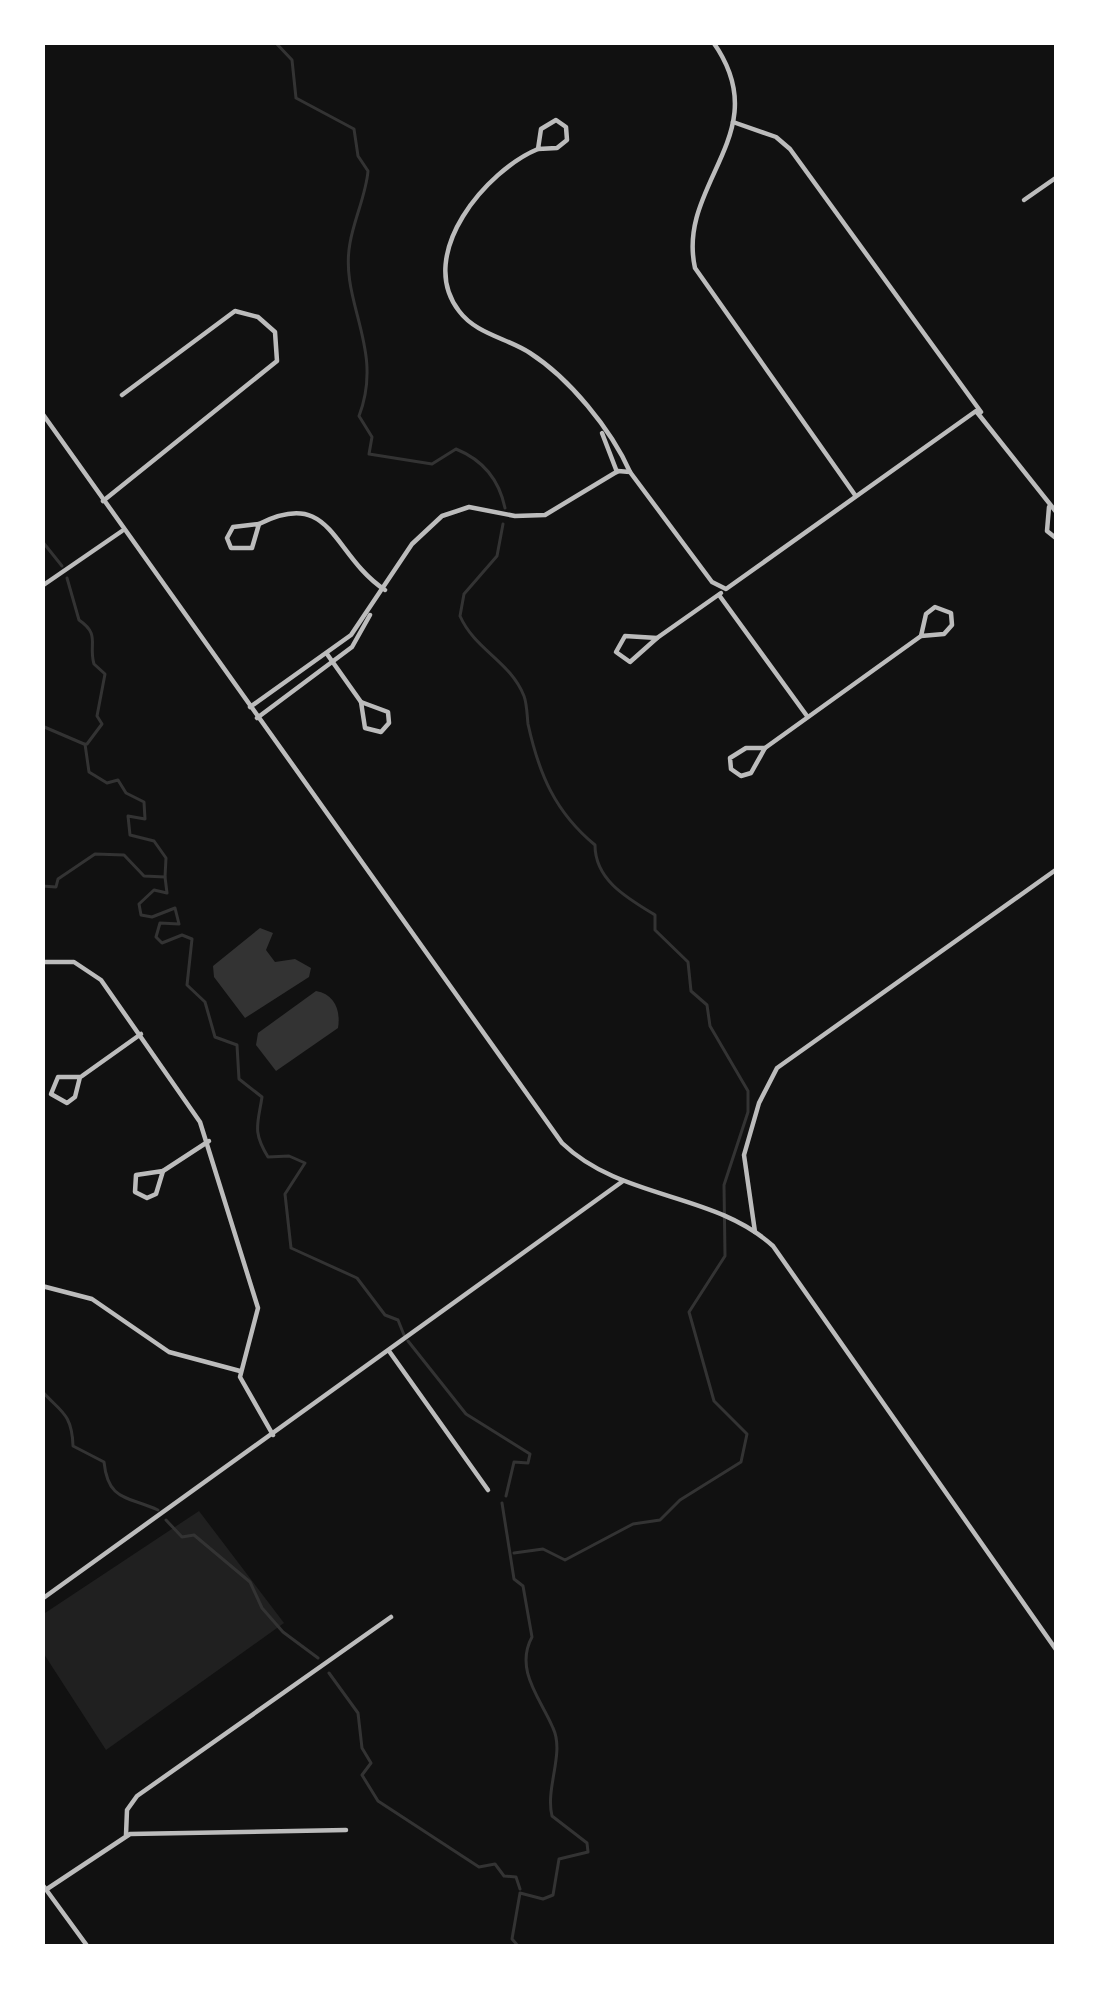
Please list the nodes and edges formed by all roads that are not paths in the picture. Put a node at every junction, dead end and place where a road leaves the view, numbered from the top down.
1 (713, 42) edge
2 (733, 122) junction
3 (538, 149) junction
4 (1057, 177) edge
5 (1024, 200) dead end
6 (122, 395) dead end
7 (42, 413) edge
8 (984, 416) junction
9 (600, 428) junction
10 (617, 472) junction
11 (630, 472) junction
12 (855, 495) junction
13 (103, 501) junction
14 (1049, 507) junction
15 (1057, 513) edge
16 (259, 524) junction
17 (122, 531) junction
18 (1057, 539) edge
19 (42, 586) edge
20 (731, 587) junction
21 (385, 590) junction
22 (719, 595) junction
23 (370, 613) junction
24 (921, 636) junction
25 (657, 638) junction
26 (327, 654) junction
27 (333, 662) junction
28 (362, 702) junction
29 (250, 707) junction
30 (807, 716) junction
31 (257, 718) junction
32 (765, 748) junction
33 (1057, 869) edge
34 (42, 962) edge
35 (141, 1034) junction
36 (80, 1077) junction
37 (208, 1141) junction
38 (163, 1171) junction
39 (622, 1181) junction
40 (755, 1232) junction
41 (42, 1286) edge
42 (389, 1352) junction
43 (240, 1371) junction
44 (273, 1435) junction
45 (488, 1490) dead end
46 (42, 1598) edge
47 (392, 1617) dead end
48 (1057, 1651) edge
49 (346, 1830) dead end
50 (126, 1835) junction
51 (45, 1887) edge
52 (88, 1947) edge

1 - 2 street
2 - 8 street
2 - 12 street
3 - 3 street
3 - 9 street
4 - 5 street
6 - 13 street
7 - 13 street
8 - 12 street
8 - 14 street
9 - 10 street
9 - 11 street
10 - 11 street
10 - 21 street
11 - 20 street
12 - 20 street
13 - 17 street
14 - 15 street
14 - 18 street
16 - 16 street
16 - 21 street
17 - 19 street
17 - 29 street
20 - 22 street
21 - 23 street
22 - 25 street
22 - 30 street
23 - 26 street
23 - 27 street
24 - 24 street
24 - 30 street
25 - 25 street
26 - 27 street
26 - 29 street
27 - 28 street
27 - 31 street
28 - 28 street
29 - 31 street
30 - 32 street
31 - 39 street
32 - 32 street
33 - 40 street
34 - 35 street
35 - 36 street
35 - 37 street
36 - 36 street
37 - 38 street
37 - 43 street
38 - 38 street
39 - 40 street
39 - 42 street
40 - 48 street
41 - 43 street
42 - 44 street
42 - 45 street
43 - 44 street
44 - 46 street
47 - 50 street
49 - 50 street
50 - 51 street
51 - 52 street

